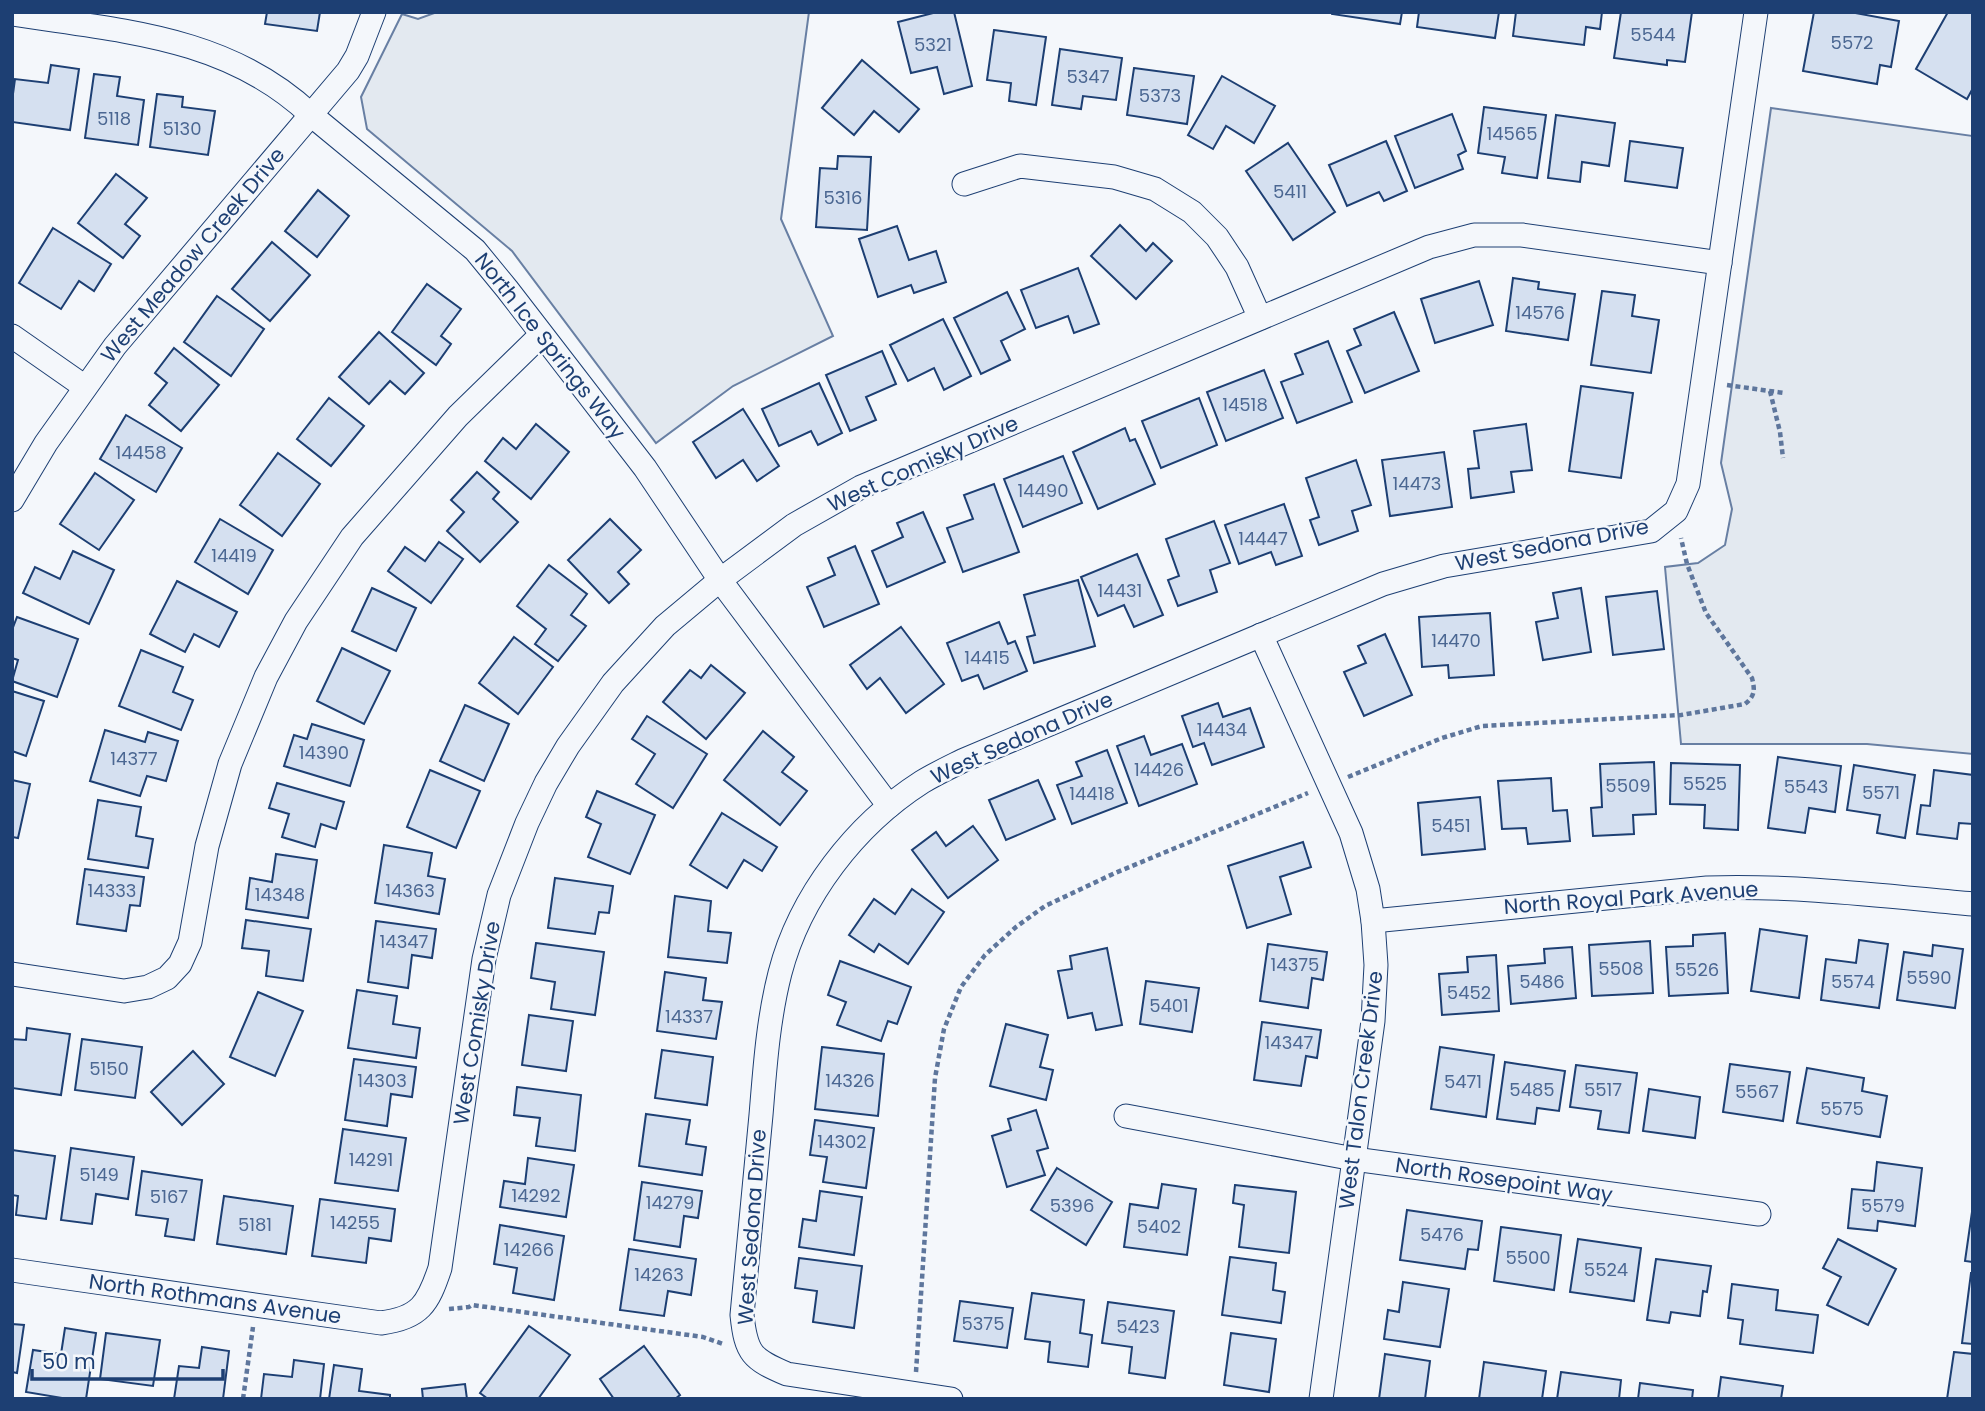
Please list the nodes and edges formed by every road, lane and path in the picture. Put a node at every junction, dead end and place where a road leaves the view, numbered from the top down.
1 (374, 12) edge
2 (1756, 12) edge
3 (12, 14) edge
4 (310, 114) junction
5 (964, 184) dead end
6 (1720, 263) junction
7 (1260, 318) junction
8 (541, 335) junction
9 (12, 336) edge
10 (1727, 385) dead end
11 (85, 387) junction
12 (1770, 391) junction
13 (1784, 393) dead end
14 (1783, 458) dead end
15 (12, 500) edge
16 (1687, 564) dead end
17 (720, 580) junction
18 (1261, 635) junction
19 (1352, 775) dead end
20 (1315, 790) dead end
21 (889, 806) junction
22 (1973, 904) edge
23 (1373, 921) junction
24 (12, 974) edge
25 (1126, 1116) dead end
26 (1354, 1159) junction
27 (1759, 1214) dead end
28 (12, 1270) edge
29 (256, 1305) junction
30 (415, 1313) junction
31 (753, 1355) junction
32 (914, 1393) junction
33 (243, 1399) edge
34 (951, 1399) edge
35 (1321, 1399) edge

1 - 4 street, West Meadow Creek Drive
2 - 6 street
3 - 4 street, North Ice Springs Way
4 - 8 street, North Ice Springs Way
4 - 11 street, West Meadow Creek Drive
5 - 7 street
6 - 7 street, West Comisky Drive
6 - 18 street, West Sedona Drive
7 - 17 street, West Comisky Drive
8 - 17 street, North Ice Springs Way
8 - 24 street
9 - 11 street
10 - 12 path
11 - 15 street, West Meadow Creek Drive
12 - 13 path
12 - 14 path
16 - 19 path
17 - 21 street, North Ice Springs Way
17 - 30 street, West Comisky Drive
18 - 21 street, West Sedona Drive
18 - 23 street, West Talon Creek Drive
20 - 32 path
21 - 31 street, West Sedona Drive
22 - 23 street, North Royal Park Avenue
23 - 26 street, West Talon Creek Drive
25 - 26 street, North Rosepoint Way
26 - 27 street, North Rosepoint Way
26 - 35 street, West Talon Creek Drive
28 - 29 street, North Rothmans Avenue
29 - 30 street, North Rothmans Avenue
29 - 33 path
30 - 31 path
31 - 32 street
32 - 34 street

